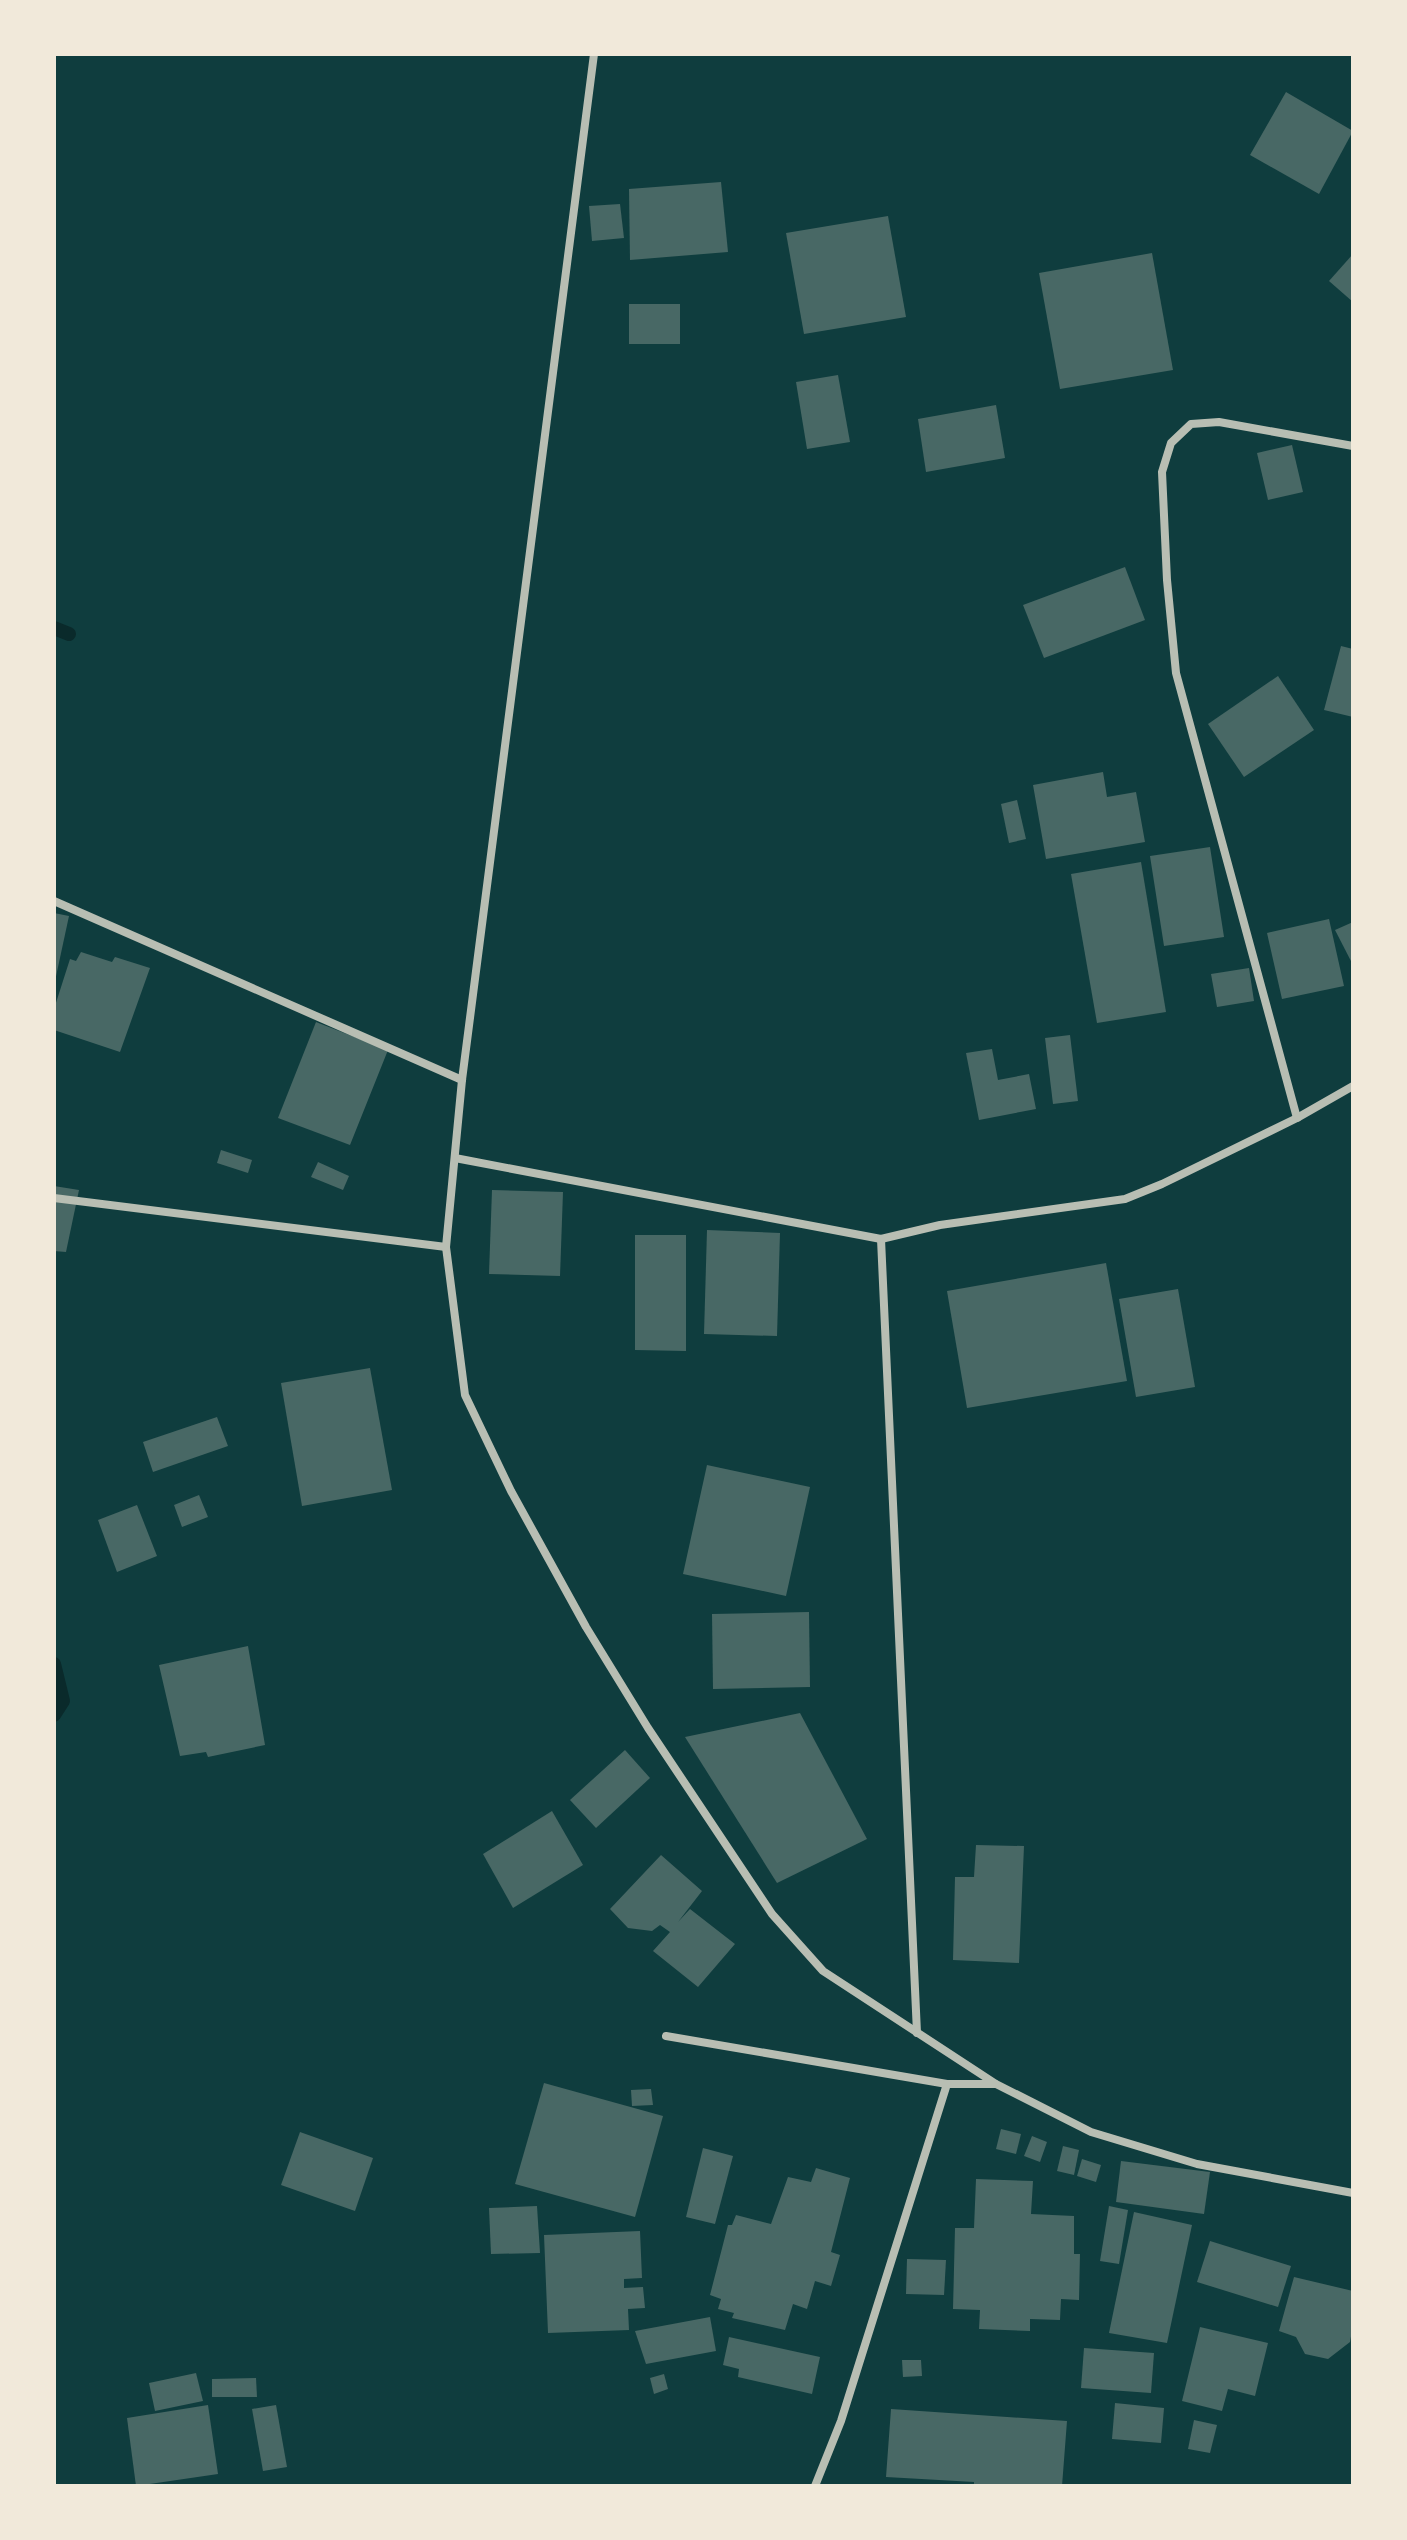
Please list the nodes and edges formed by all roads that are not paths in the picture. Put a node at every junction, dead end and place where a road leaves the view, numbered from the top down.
1 (594, 54) edge
2 (1353, 446) edge
3 (54, 901) edge
4 (462, 1080) junction
5 (1353, 1086) edge
6 (1297, 1118) junction
7 (455, 1158) junction
8 (54, 1198) edge
9 (881, 1239) junction
10 (446, 1247) junction
11 (917, 2033) junction
12 (666, 2036) dead end
13 (947, 2084) junction
14 (996, 2084) junction
15 (1353, 2193) edge
16 (815, 2486) edge

1 - 4 street
2 - 6 street
3 - 4 street
4 - 7 street
5 - 6 street
6 - 9 street
7 - 9 street
7 - 10 street
8 - 10 street
9 - 11 street
10 - 11 street
11 - 14 street
12 - 13 street
13 - 14 street
13 - 16 street
14 - 15 street

